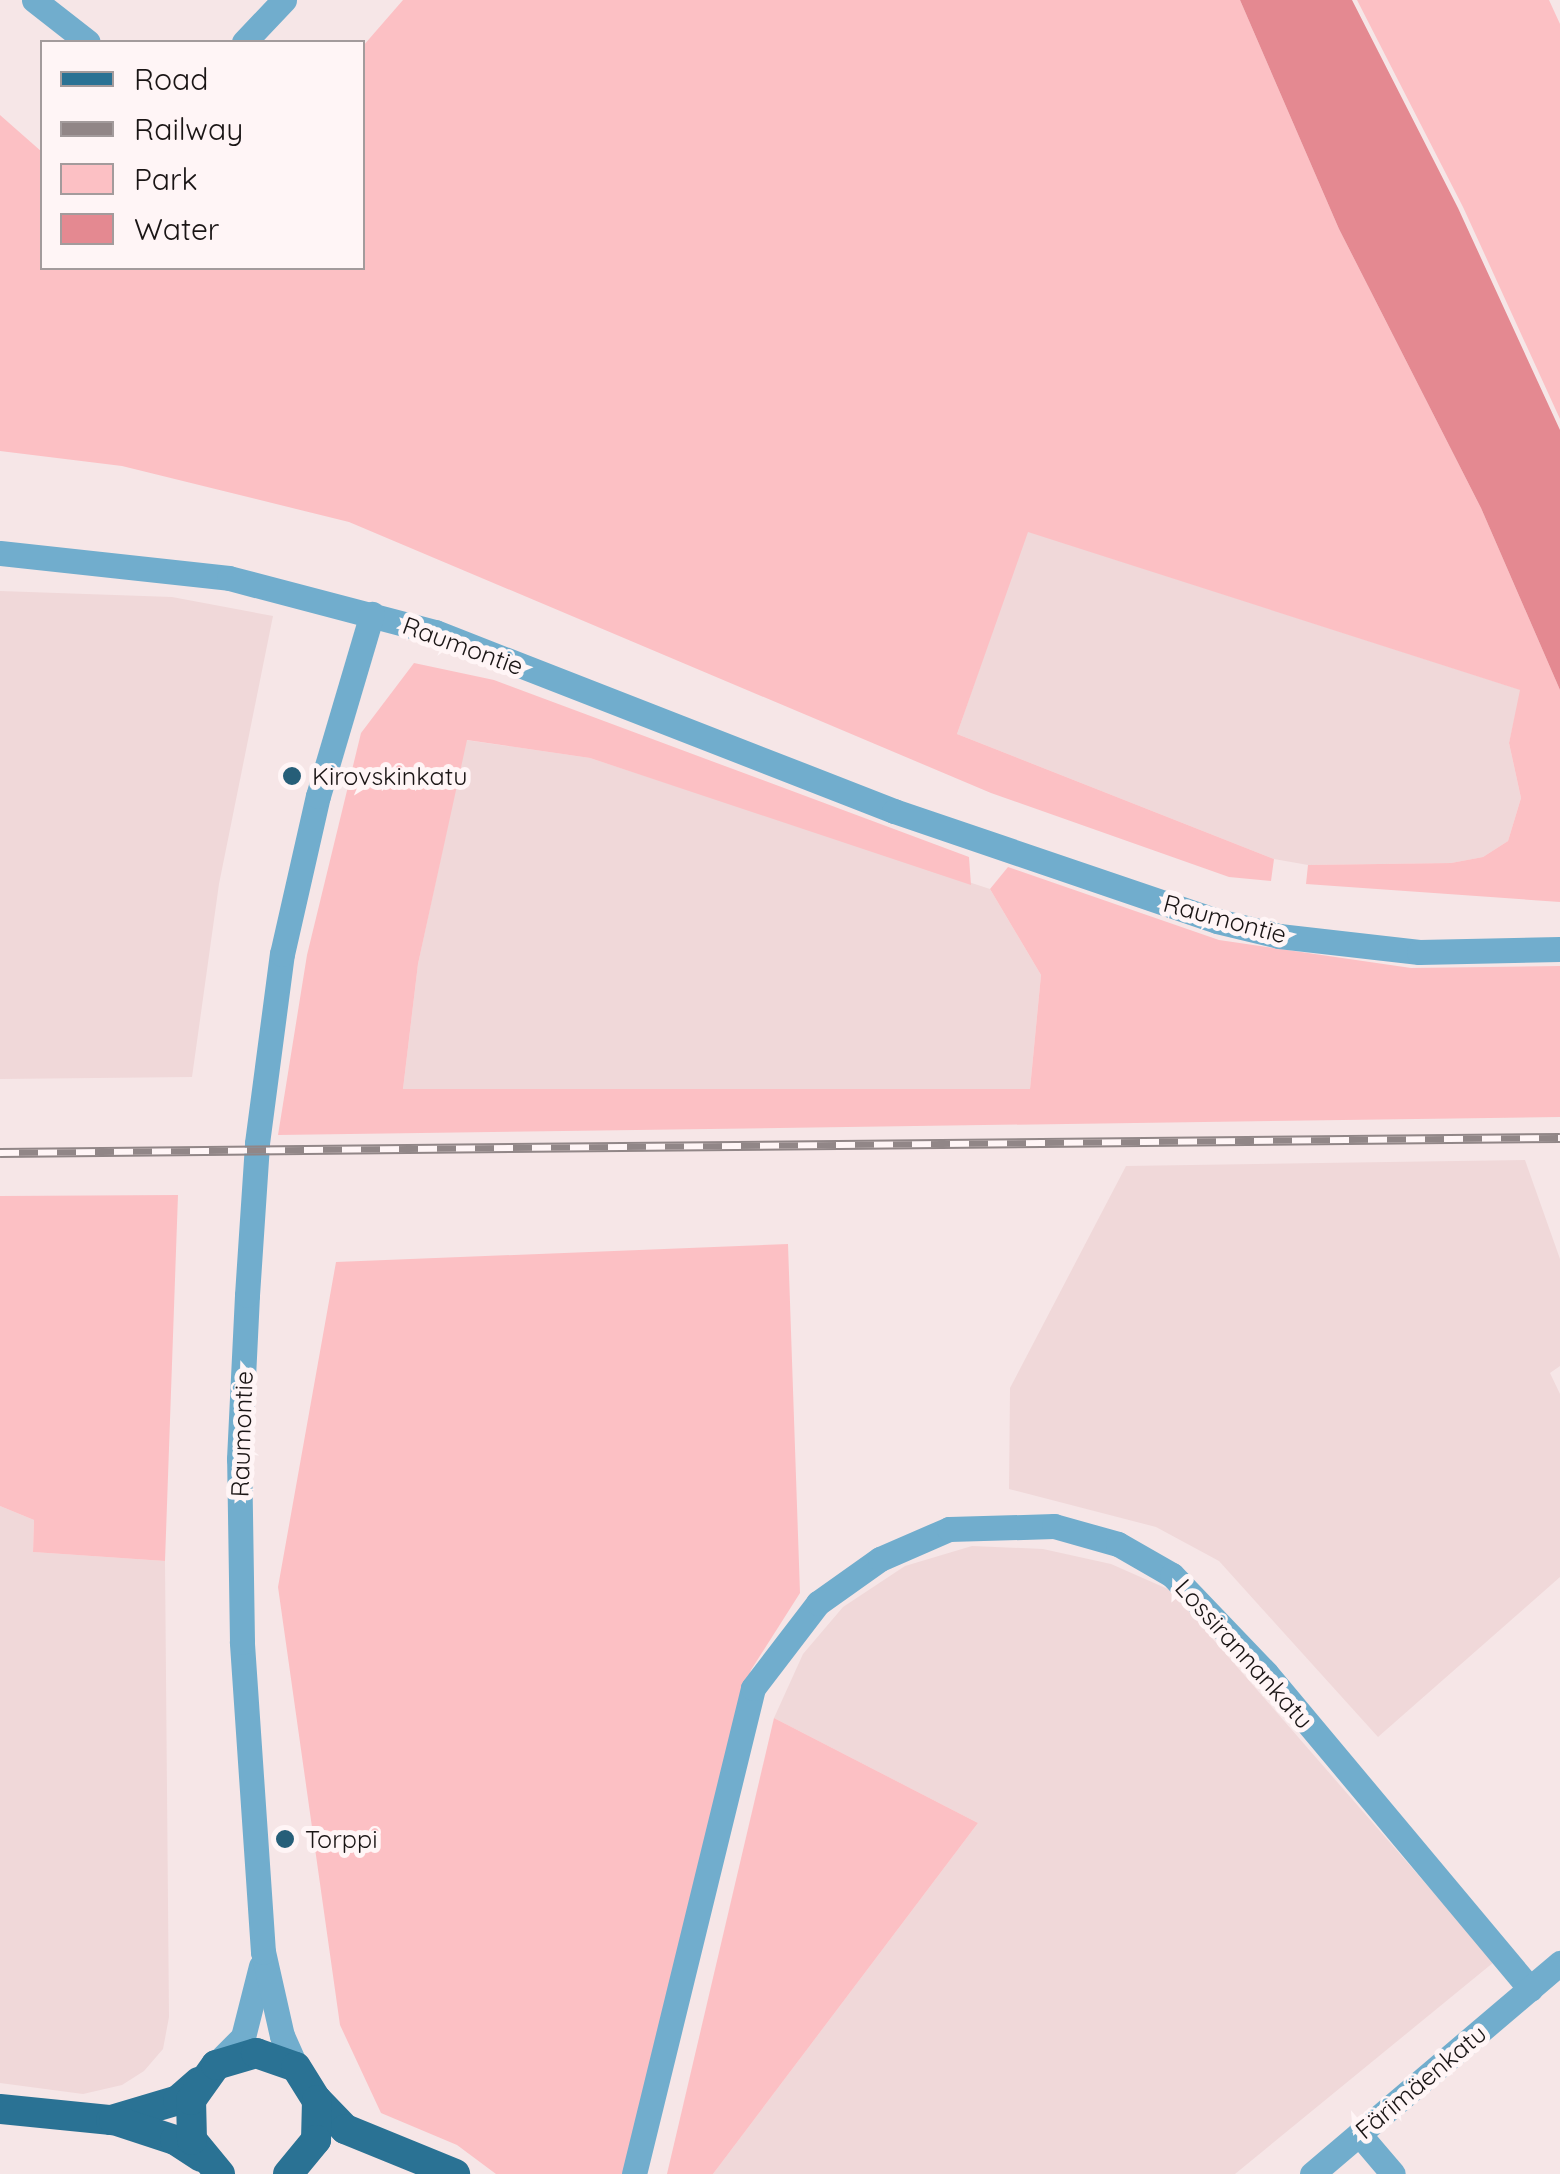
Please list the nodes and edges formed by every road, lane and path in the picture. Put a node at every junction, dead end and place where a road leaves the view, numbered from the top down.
1 (34, 0) edge
2 (284, 0) edge
3 (85, 40) edge
4 (246, 40) edge
5 (0, 553) edge
6 (372, 614) junction
7 (1560, 950) edge
8 (264, 1952) junction
9 (1560, 1963) edge
10 (1530, 1990) junction
11 (296, 2068) junction
12 (208, 2073) junction
13 (318, 2100) junction
14 (0, 2108) edge
15 (112, 2120) junction
16 (1359, 2134) junction
17 (401, 2154) junction
18 (213, 2169) edge
19 (295, 2169) edge
20 (455, 2174) edge
21 (634, 2174) edge
22 (1312, 2174) edge
23 (1393, 2174) edge

1 - 3 street
2 - 4 street
5 - 6 street
6 - 7 street, Raumontie
6 - 8 street, Raumontie
8 - 11 street, Raumontie
8 - 12 street, Raumontie
9 - 10 street, Färimäenkatu
10 - 16 street, Färimäenkatu
10 - 21 street, Lossirannankatu
11 - 12 main road
11 - 13 main road
12 - 15 main road
12 - 18 main road
13 - 17 main road
13 - 19 main road
14 - 15 main road
15 - 18 main road
16 - 22 street, Färimäenkatu
16 - 23 street
17 - 19 main road
17 - 20 main road

